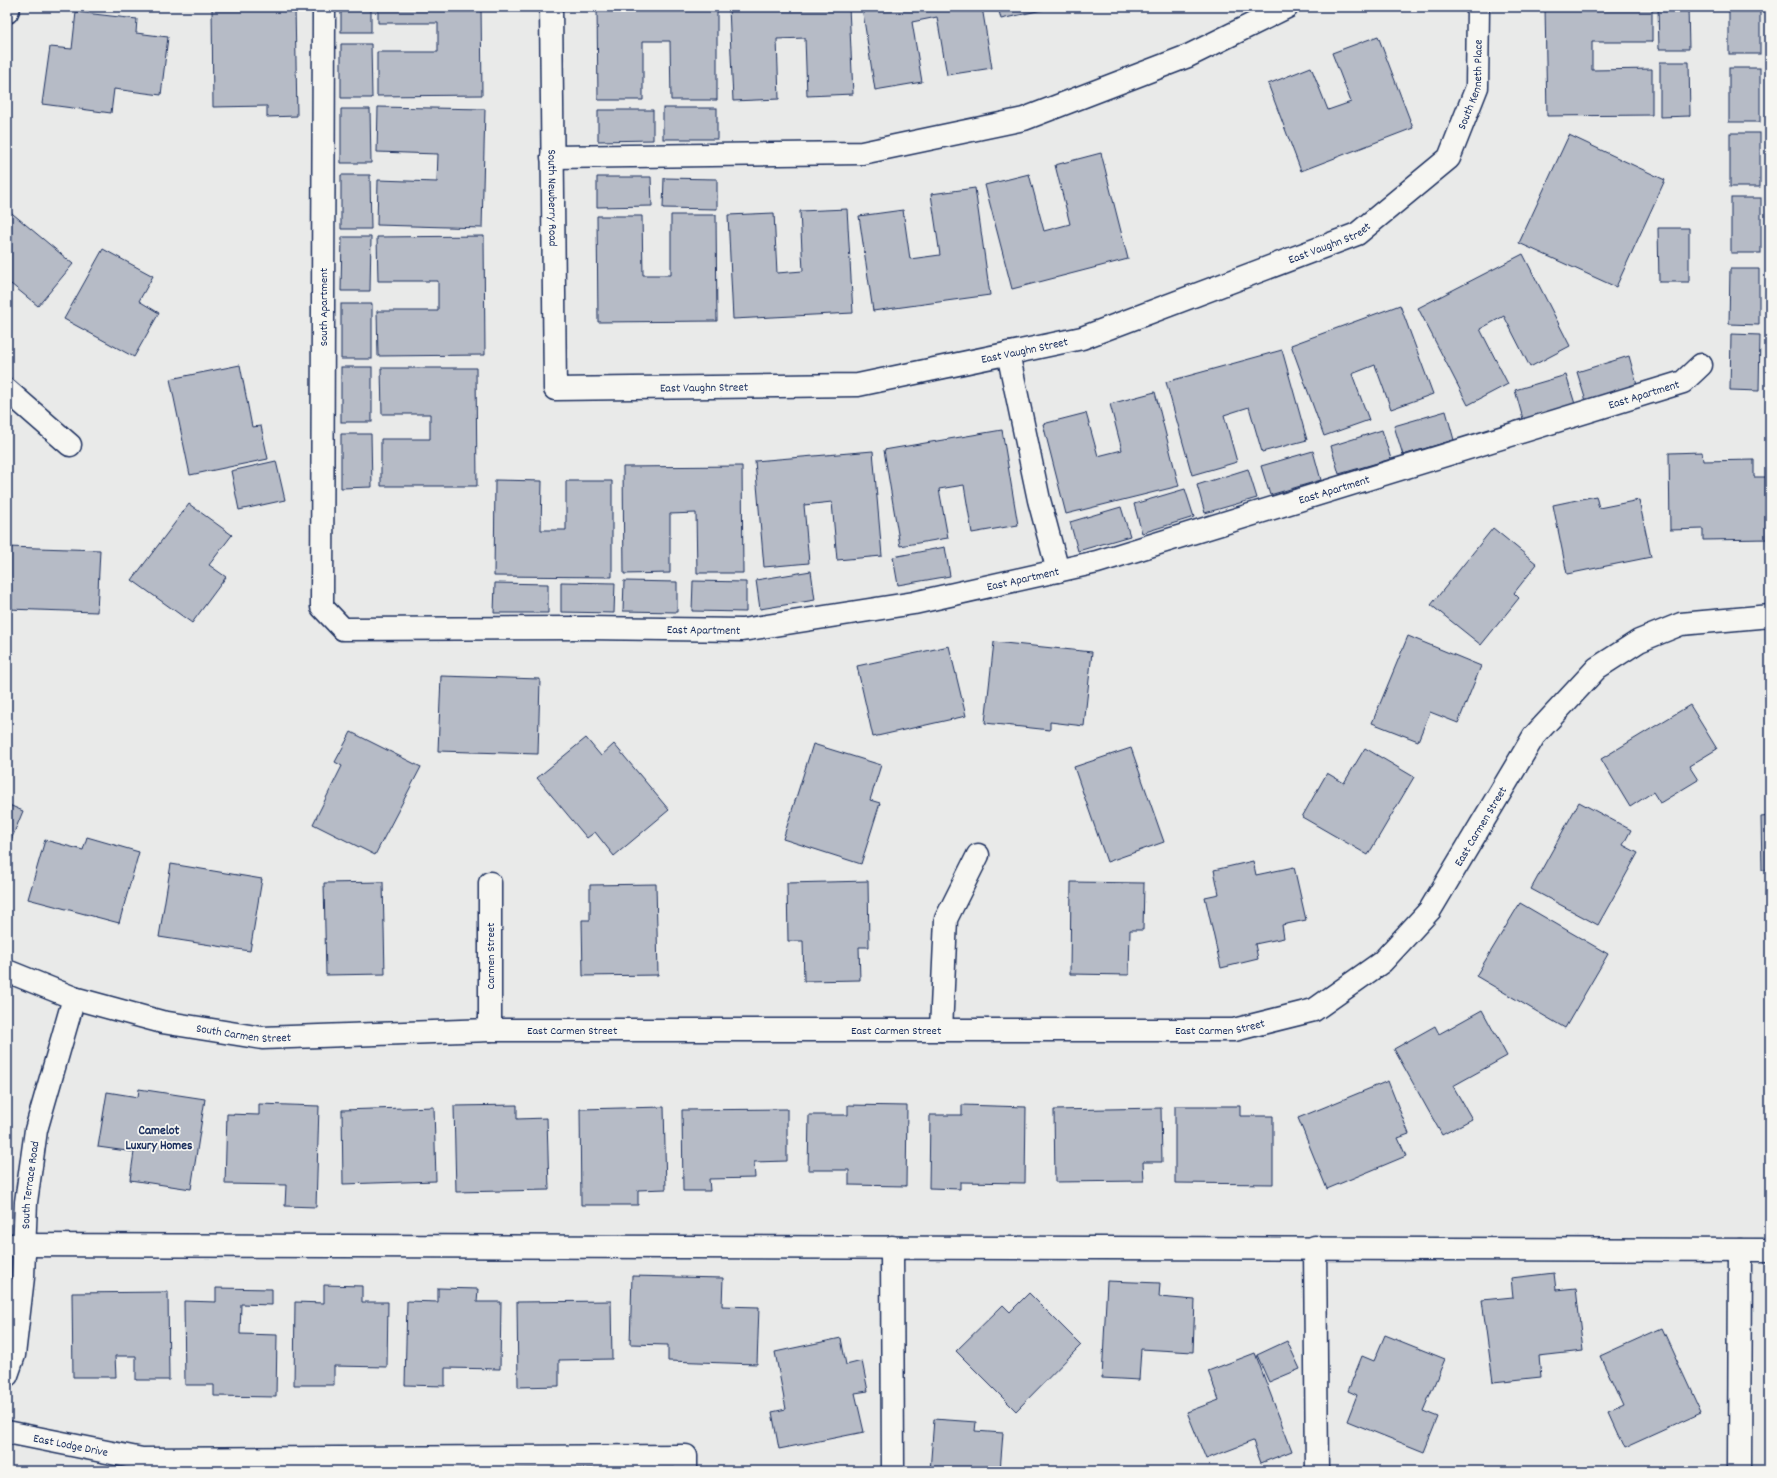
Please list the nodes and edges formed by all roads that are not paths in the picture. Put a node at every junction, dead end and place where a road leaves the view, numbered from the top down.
1 (9, 7) edge
2 (324, 7) edge
3 (551, 7) edge
4 (1287, 7) edge
5 (1478, 7) edge
6 (7, 12) edge
7 (552, 156) junction
8 (1449, 158) joint
9 (1008, 353) junction
10 (1701, 365) dead end
11 (555, 389) joint
12 (7, 390) edge
13 (70, 445) dead end
14 (1058, 571) junction
15 (322, 607) joint
16 (1770, 616) edge
17 (978, 855) dead end
18 (490, 883) dead end
19 (7, 972) edge
20 (74, 998) junction
21 (490, 1030) junction
22 (942, 1030) junction
23 (16, 1245) edge
24 (892, 1247) junction
25 (1315, 1247) junction
26 (1740, 1250) junction
27 (1770, 1250) edge
28 (7, 1375) edge
29 (7, 1432) edge
30 (686, 1464) edge
31 (893, 1471) edge
32 (1317, 1471) edge
33 (1739, 1471) edge

1 - 6 street
2 - 15 street, South Apartment
3 - 7 street, South Newberry Road
4 - 7 street
5 - 8 street, South Kenneth Place
7 - 11 street, South Newberry Road
8 - 9 street, East Vaughn Street
9 - 11 street, East Vaughn Street
9 - 14 street
10 - 14 street, East Apartment
12 - 13 street
14 - 15 street, East Apartment
16 - 22 street, East Carmen Street
17 - 22 street
18 - 21 street, Carmen Street
19 - 20 street, South Carmen Street
20 - 21 street, South Carmen Street
20 - 23 street, South Terrace Road
21 - 22 street, East Carmen Street
23 - 24 street
23 - 28 street, South Terrace Road
24 - 25 street
24 - 31 street
25 - 26 street
25 - 32 street
26 - 27 street
26 - 33 street
29 - 30 street, East Lodge Drive

